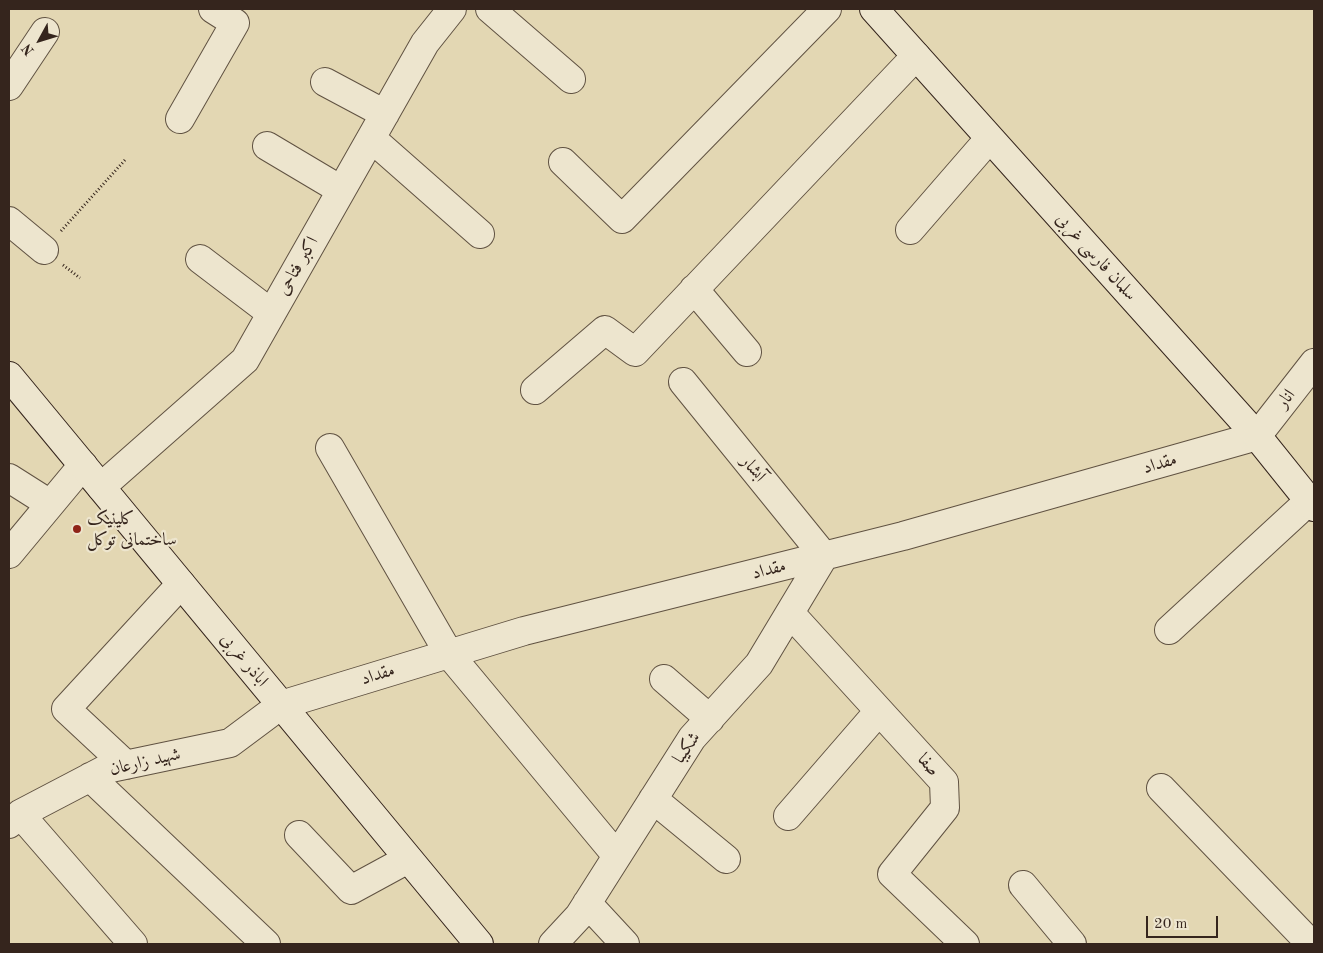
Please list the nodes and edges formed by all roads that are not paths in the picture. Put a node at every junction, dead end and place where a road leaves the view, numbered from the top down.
1 (213, 9) edge
2 (452, 9) edge
3 (490, 9) edge
4 (827, 9) edge
5 (874, 9) edge
6 (45, 32) dead end
7 (916, 56) junction
8 (571, 79) dead end
9 (325, 82) dead end
10 (9, 86) edge
11 (385, 114) junction
12 (180, 119) dead end
13 (372, 138) junction
14 (989, 139) junction
15 (267, 146) dead end
16 (563, 162) dead end
17 (341, 190) junction
18 (9, 221) edge
19 (910, 230) dead end
20 (480, 234) dead end
21 (44, 250) road end
22 (200, 259) dead end
23 (694, 289) junction
24 (272, 313) junction
25 (747, 352) dead end
26 (1314, 363) edge
27 (9, 376) edge
28 (683, 382) dead end
29 (535, 390) dead end
30 (1257, 436) junction
31 (330, 448) dead end
32 (83, 465) junction
33 (9, 478) edge
34 (101, 487) junction
35 (50, 504) junction
36 (1312, 504) edge
37 (9, 554) edge
38 (824, 556) junction
39 (181, 584) junction
40 (790, 613) junction
41 (1168, 630) dead end
42 (449, 654) junction
43 (664, 679) dead end
44 (281, 705) junction
45 (879, 711) junction
46 (710, 718) junction
47 (126, 765) junction
48 (90, 777) junction
49 (1160, 788) dead end
50 (653, 799) junction
51 (788, 816) dead end
52 (14, 819) edge
53 (299, 835) dead end
54 (617, 856) junction
55 (408, 859) junction
56 (726, 859) dead end
57 (1023, 885) dead end
58 (588, 903) junction
59 (133, 944) edge
60 (266, 944) edge
61 (479, 944) edge
62 (553, 944) edge
63 (625, 944) edge
64 (966, 944) edge
65 (1072, 944) edge
66 (1311, 944) edge

1 - 12 street
2 - 11 street, اکبر فتاحی
3 - 8 street
4 - 16 street
5 - 7 street, سلمان فارسی غربی
6 - 10 street
7 - 14 street, سلمان فارسی غربی
7 - 23 street
9 - 11 street
11 - 13 street, اکبر فتاحی
13 - 17 street, اکبر فتاحی
13 - 20 street
14 - 19 street
14 - 30 street, سلمان فارسی غربی
15 - 17 street
17 - 24 street, اکبر فتاحی
18 - 21 street
22 - 24 street
23 - 25 street
23 - 29 street
24 - 34 street, اکبر فتاحی
26 - 30 street, انار
27 - 32 street, اباذر غربی
28 - 38 street, آبشار
30 - 36 street, سلمان فارسی غربی
30 - 38 street, مقداد
31 - 42 street
32 - 34 street, اباذر غربی
32 - 35 street
33 - 35 street
34 - 39 street, اباذر غربی
35 - 37 street
36 - 41 street
38 - 40 street, شکیبا
38 - 42 street, مقداد
39 - 44 street, اباذر غربی
39 - 47 street
40 - 45 street, صفا
40 - 46 street, شکیبا
42 - 44 street, مقداد
42 - 54 street
43 - 46 street
44 - 47 street, شهید زارعان
44 - 55 street, اباذر غربی
45 - 51 street
45 - 64 street, صفا
46 - 50 street, شکیبا
47 - 48 street, شهید زارعان
48 - 52 street, شهید زارعان
48 - 60 street
49 - 66 street
50 - 54 street, شکیبا
50 - 56 street
52 - 59 street
53 - 55 street
54 - 58 street, شکیبا
55 - 61 street, اباذر غربی
57 - 65 street
58 - 62 street, شکیبا
58 - 63 street

